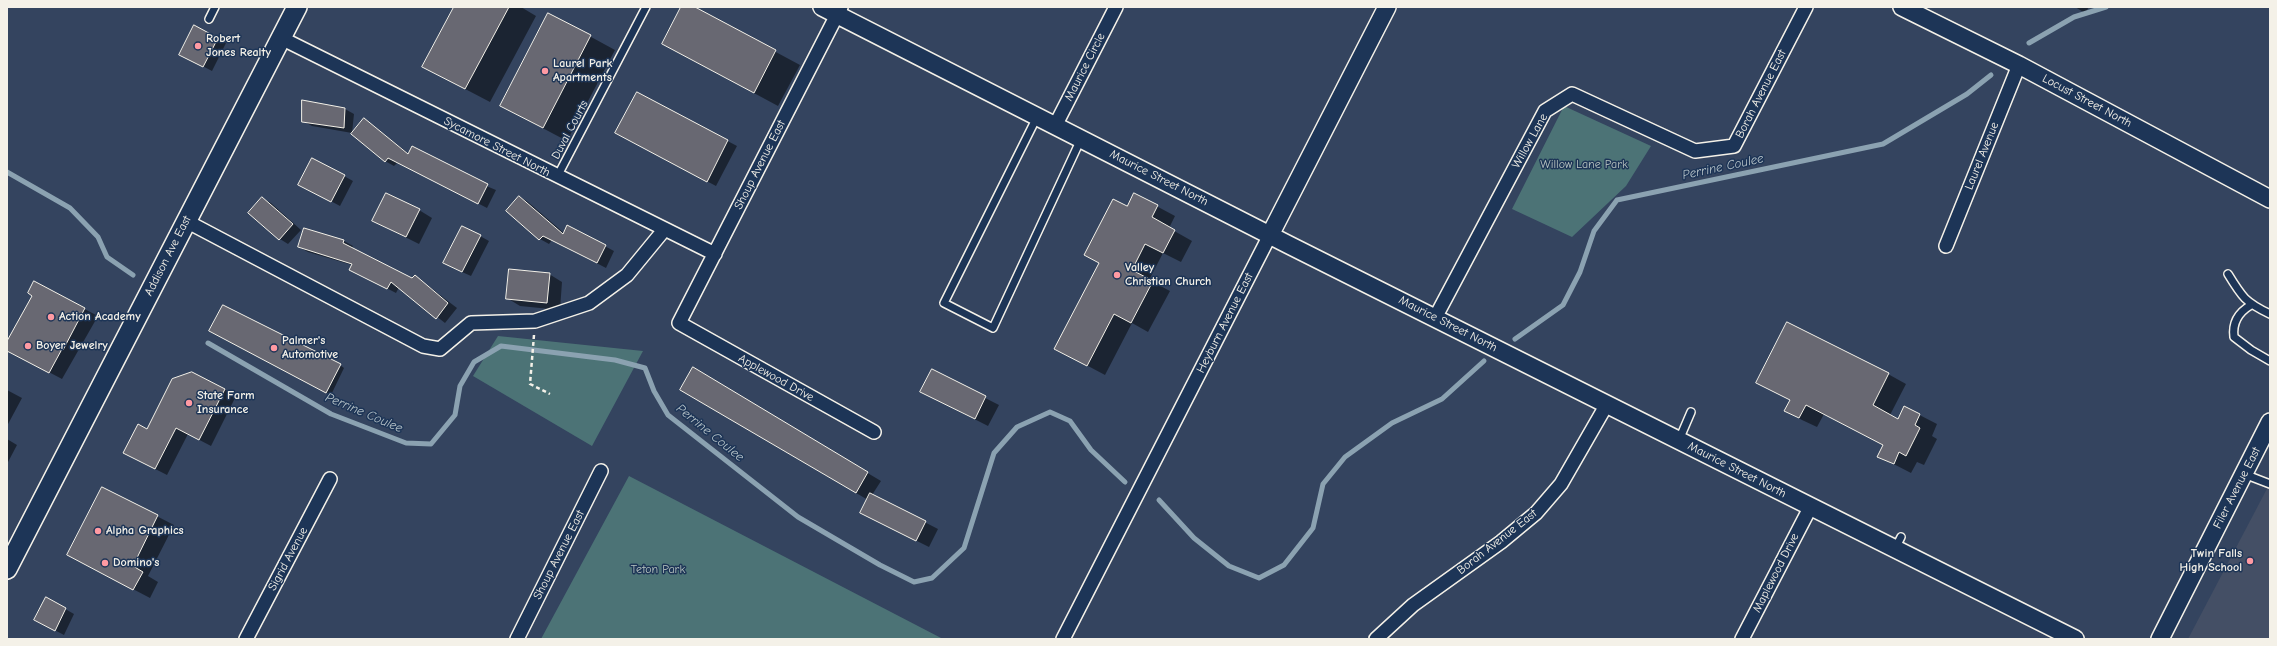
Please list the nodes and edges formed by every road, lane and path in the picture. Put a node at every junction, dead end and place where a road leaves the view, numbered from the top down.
1 (215, 7) edge
2 (296, 7) edge
3 (646, 7) edge
4 (822, 7) edge
5 (1116, 7) edge
6 (1387, 7) edge
7 (1806, 7) edge
8 (1902, 7) edge
9 (840, 11) edge
10 (209, 20) dead end
11 (281, 38) junction
12 (2019, 65) junction
13 (1037, 117) junction
14 (1055, 126) junction
15 (1080, 139) junction
16 (1695, 151) joint
17 (557, 177) junction
18 (2270, 199) edge
19 (186, 221) junction
20 (664, 230) junction
21 (1270, 235) junction
22 (1946, 246) dead end
23 (714, 254) junction
24 (2228, 274) dead end
25 (2251, 305) junction
26 (2270, 314) edge
27 (1435, 318) junction
28 (535, 321) junction
29 (679, 323) joint
30 (2270, 361) edge
31 (550, 394) dead end
32 (1608, 404) junction
33 (1691, 412) dead end
34 (2270, 422) edge
35 (874, 432) dead end
36 (1679, 440) junction
37 (601, 471) dead end
38 (2244, 474) junction
39 (330, 479) dead end
40 (2270, 484) edge
41 (1811, 506) junction
42 (7, 569) edge
43 (246, 639) edge
44 (517, 639) edge
45 (1063, 639) edge
46 (1376, 639) edge
47 (1742, 639) edge
48 (2075, 639) edge
49 (2160, 639) edge

1 - 10 lane
2 - 11 main road, Addison Ave East
3 - 17 lane, Duval Courts
4 - 9 street, Maurice Street North
5 - 14 street, Maurice Circle
6 - 21 street, Heyburn Avenue East
7 - 16 street, Borah Avenue East
8 - 12 street, Locust Street North
9 - 13 street, Maurice Street North
9 - 23 street, Shoup Avenue East
11 - 17 street, Sycamore Street North
11 - 19 main road, Addison Ave East
12 - 18 street, Locust Street North
12 - 22 street, Laurel Avenue
13 - 14 street, Maurice Street North
13 - 15 lane
14 - 15 street, Maurice Street North
15 - 21 street, Maurice Street North
16 - 27 street, Willow Lane
17 - 20 street, Sycamore Street North
19 - 28 street
19 - 42 main road, Addison Ave East
20 - 23 street, Sycamore Street North
20 - 28 street
21 - 27 street, Maurice Street North
21 - 45 street, Heyburn Avenue East
23 - 29 street, Shoup Avenue East
24 - 25 lane
25 - 26 lane
25 - 30 lane
27 - 32 street, Maurice Street North
28 - 31 path
29 - 35 street, Applewood Drive
32 - 36 street, Maurice Street North
32 - 46 street, Borah Avenue East
33 - 36 lane
34 - 38 street, Filer Avenue East
36 - 41 street, Maurice Street North
37 - 44 street, Shoup Avenue East
38 - 40 lane
38 - 49 street, Filer Avenue East
39 - 43 street, Sigrid Avenue
41 - 47 street, Maplewood Drive
41 - 48 street, Maurice Street North

